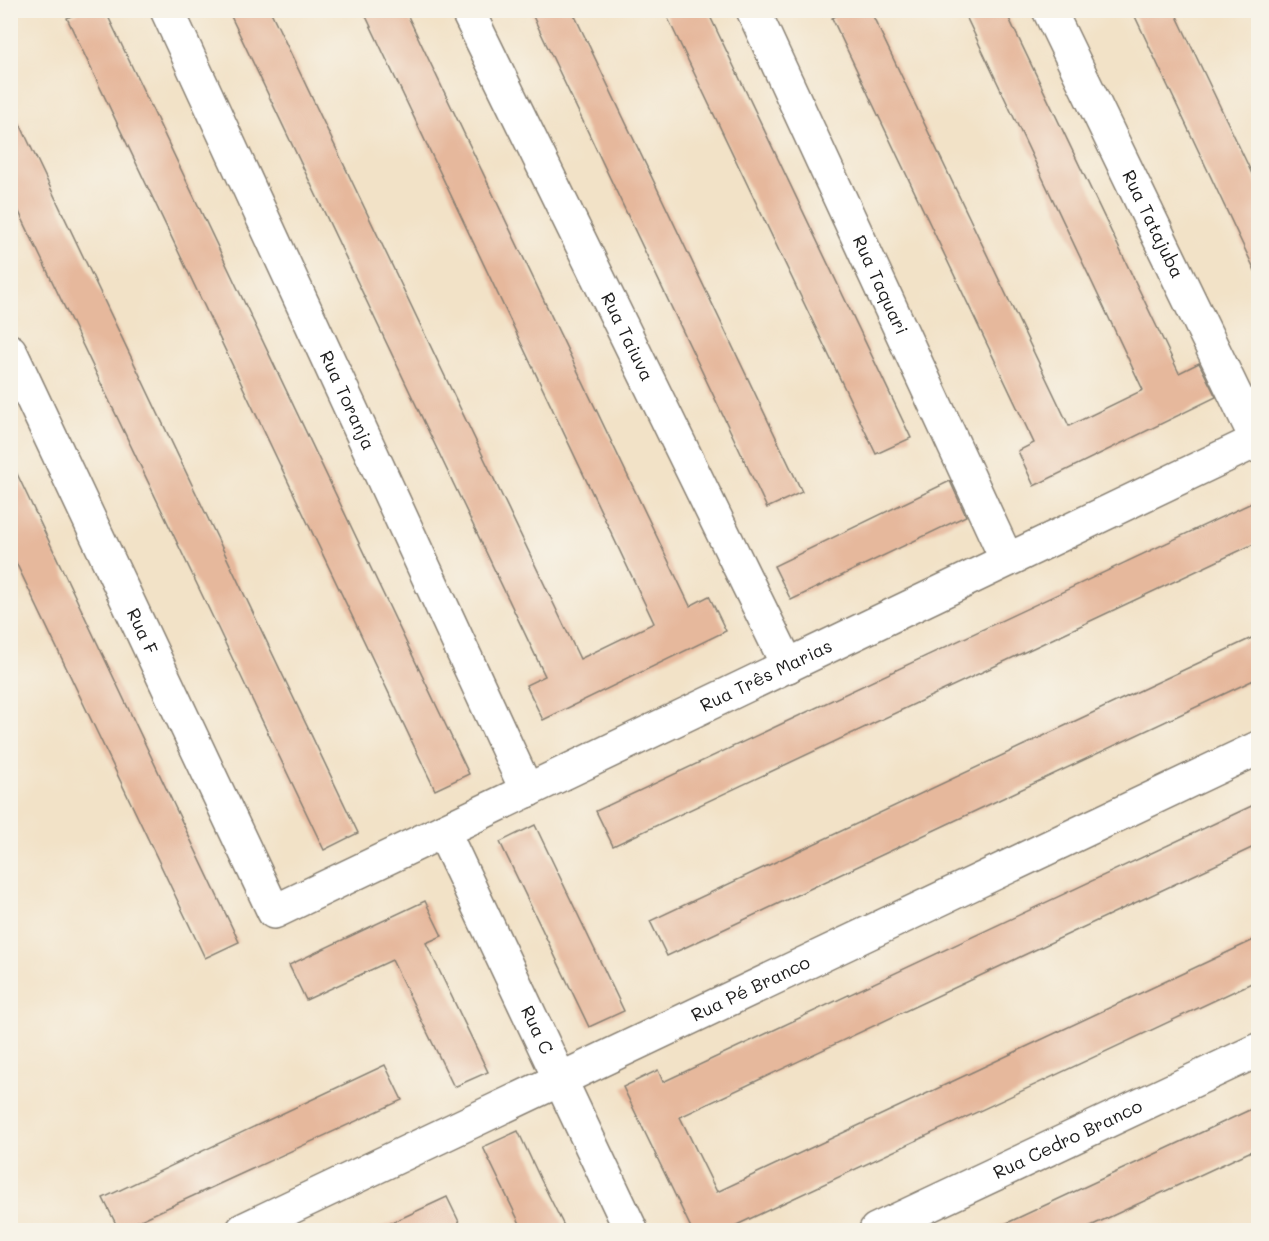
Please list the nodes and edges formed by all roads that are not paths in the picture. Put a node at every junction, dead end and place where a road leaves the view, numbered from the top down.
1 (167, 10) edge
2 (467, 10) edge
3 (753, 10) edge
4 (1049, 10) edge
5 (10, 351) edge
6 (1258, 440) edge
7 (1007, 560) junction
8 (788, 666) junction
9 (1258, 748) edge
10 (527, 790) junction
11 (443, 831) junction
12 (274, 912) joint
13 (1258, 1050) edge
14 (560, 1079) junction
15 (243, 1230) edge
16 (631, 1230) edge
17 (876, 1230) edge

1 - 10 street, Rua Toranja
2 - 8 street, Rua Taiuva
3 - 7 street, Rua Taquari
4 - 6 street, Rua Tatajuba
5 - 12 street, Rua F
6 - 7 street, Rua Três Marias
7 - 8 street, Rua Três Marias
8 - 10 street, Rua Três Marias
9 - 14 street, Rua Pé Branco
10 - 11 street, Rua Três Marias
11 - 12 street, Rua Três Marias
11 - 14 street, Rua C
13 - 17 street, Rua Cedro Branco
14 - 15 street, Rua Pé Branco
14 - 16 street, Rua C

